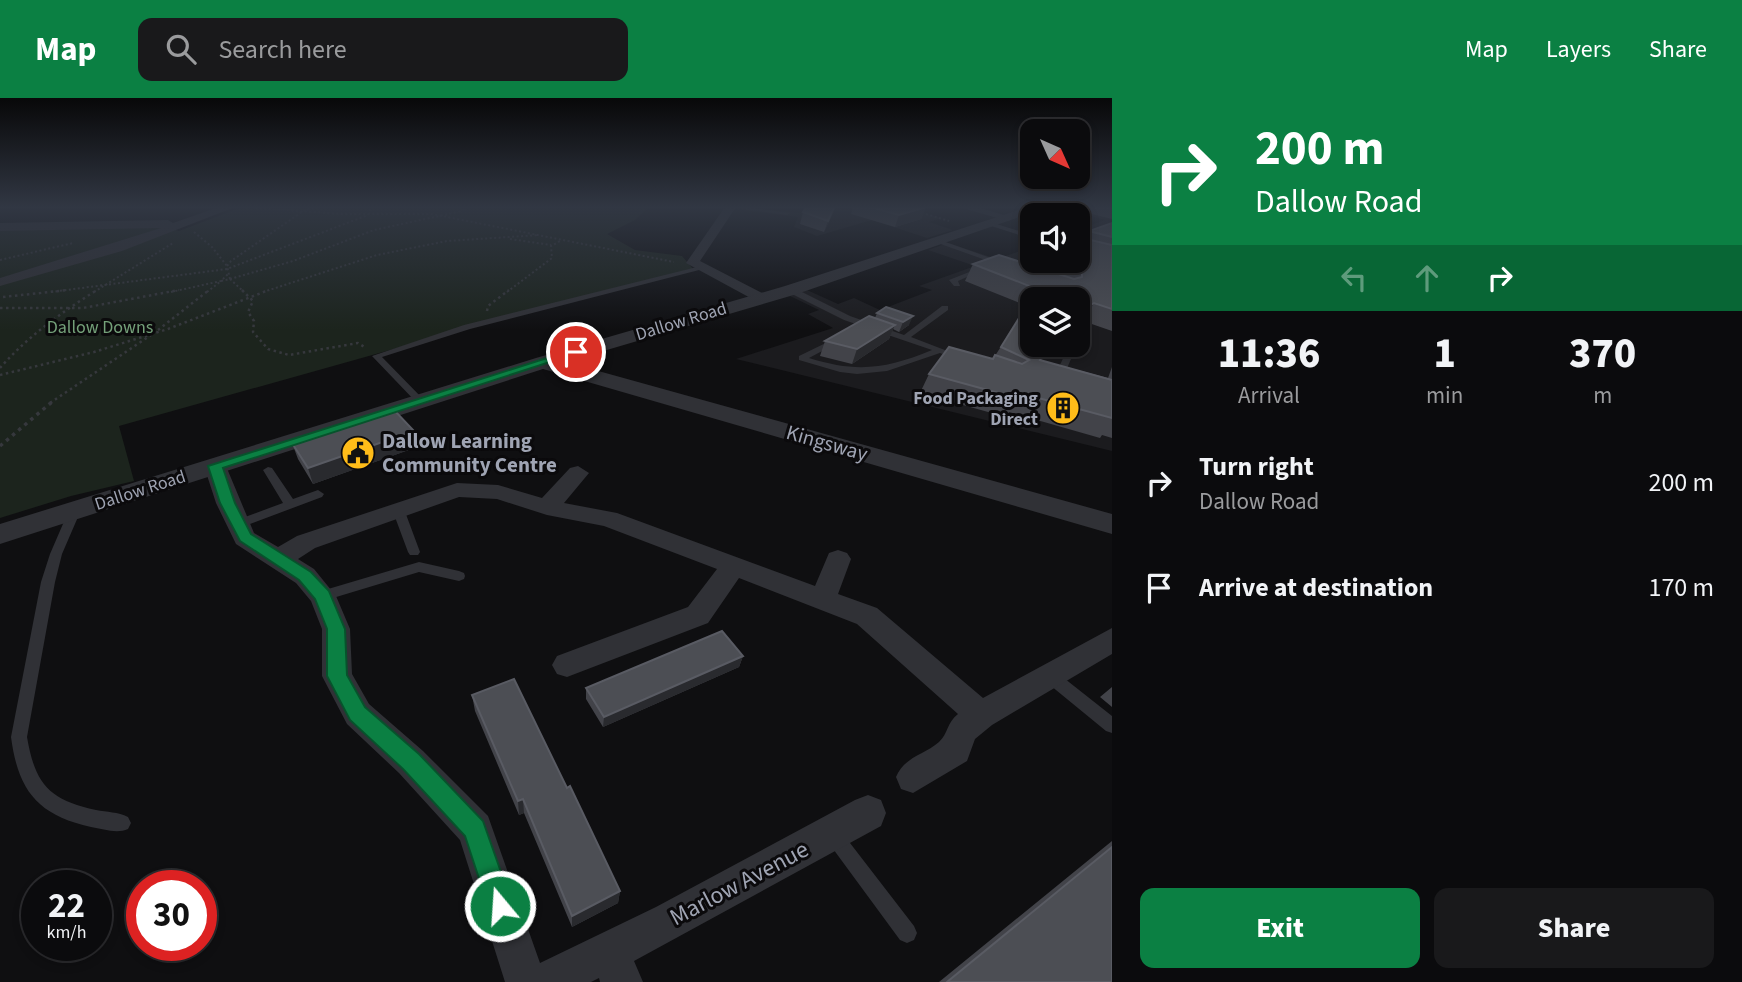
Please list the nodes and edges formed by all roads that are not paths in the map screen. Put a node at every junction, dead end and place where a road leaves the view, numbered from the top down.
1 (127, 248) edge
2 (699, 248) edge
3 (911, 248) edge
4 (965, 248) edge
5 (1020, 261) edge
6 (1014, 263) edge
7 (697, 265) junction
8 (991, 266) junction
9 (1004, 270) edge
10 (0, 282) edge
11 (957, 284) dead end
12 (791, 290) junction
13 (761, 298) junction
14 (946, 308) dead end
15 (864, 324) junction
16 (854, 330) edge
17 (844, 336) edge
18 (905, 338) junction
19 (940, 350) junction
20 (1068, 357) edge
21 (963, 358) edge
22 (543, 362) junction
23 (1073, 377) edge
24 (420, 401) junction
25 (215, 466) junction
26 (268, 470) dead end
27 (578, 473) dead end
28 (318, 494) dead end
29 (290, 504) junction
30 (547, 507) junction
31 (398, 509) junction
32 (75, 510) junction
33 (238, 524) junction
34 (1112, 524) edge
35 (0, 534) edge
36 (414, 552) dead end
37 (838, 559) dead end
38 (277, 560) junction
39 (734, 565) junction
40 (459, 576) dead end
41 (323, 596) junction
42 (823, 599) junction
43 (1112, 640) edge
44 (567, 665) dead end
45 (1050, 676) junction
46 (981, 715) junction
47 (1112, 726) edge
48 (913, 777) dead end
49 (868, 813) dead end
50 (122, 823) dead end
51 (831, 833) junction
52 (907, 933) dead end
53 (615, 967) edge
54 (526, 982) edge
55 (547, 982) edge

1 - 10 street
2 - 7 street
3 - 12 street, Dallow Road
4 - 8 lane
5 - 6 lane
7 - 13 street
7 - 24 lane
8 - 9 lane
8 - 11 lane
12 - 13 street, Dallow Road
12 - 15 lane
13 - 22 street, Dallow Road
14 - 18 lane
15 - 16 lane
15 - 18 lane
17 - 19 lane
18 - 19 lane
19 - 21 lane
20 - 23 lane
22 - 24 street, Dallow Road
22 - 34 street, Kingsway
24 - 25 street, Dallow Road
25 - 32 street, Dallow Road
25 - 33 street
26 - 29 lane
27 - 30 street
28 - 29 lane
29 - 33 lane
30 - 31 street
30 - 39 street
31 - 36 lane
31 - 38 street
32 - 35 street, Dallow Road
32 - 50 lane
33 - 38 street
37 - 42 street
38 - 41 street
39 - 42 street
39 - 44 street
40 - 41 lane
41 - 54 street
42 - 46 street
43 - 45 street
45 - 46 street
45 - 47 lane
46 - 48 street
49 - 51 street, Marlow Avenue
51 - 52 lane
51 - 53 street, Marlow Avenue
53 - 55 street, Marlow Avenue

